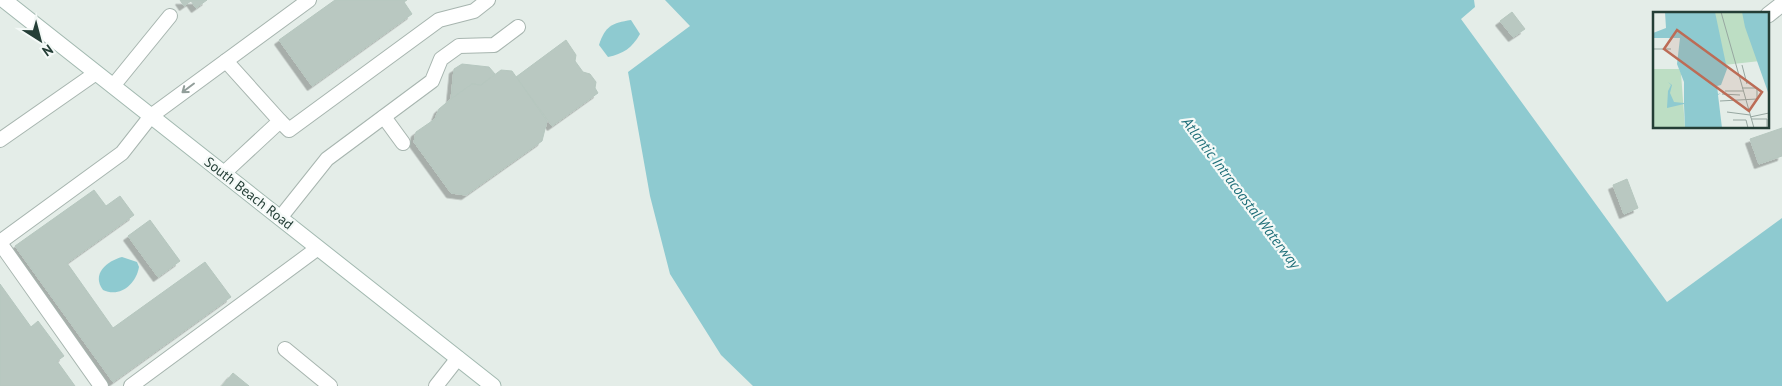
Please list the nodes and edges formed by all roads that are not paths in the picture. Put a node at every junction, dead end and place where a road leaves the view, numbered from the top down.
1 (310, 0) edge
2 (488, 0) edge
3 (3, 3) edge
4 (1782, 4) edge
5 (1770, 13) edge
6 (170, 16) dead end
7 (518, 27) dead end
8 (226, 61) junction
9 (96, 72) junction
10 (113, 86) junction
11 (151, 116) junction
12 (384, 117) junction
13 (280, 121) junction
14 (0, 140) edge
15 (403, 143) dead end
16 (224, 173) junction
17 (280, 218) junction
18 (0, 242) edge
19 (318, 248) junction
20 (285, 349) dead end
21 (458, 358) junction
22 (101, 386) edge
23 (131, 386) edge
24 (330, 386) edge
25 (436, 386) edge
26 (493, 386) edge

1 - 8 lane
2 - 13 lane
3 - 9 street, South Beach Road
4 - 5 street
6 - 10 lane
7 - 12 lane
8 -> 11 lane
8 - 13 lane
9 - 10 street, South Beach Road
9 - 14 lane
10 - 11 street, South Beach Road
11 - 16 street, South Beach Road
11 - 18 lane
12 - 15 lane
12 - 17 lane
13 - 16 lane
16 - 17 street, South Beach Road
17 - 19 street, South Beach Road
18 - 22 lane
19 - 21 street, South Beach Road
19 - 23 lane
20 - 24 lane
21 - 25 lane
21 - 26 street, South Beach Road

